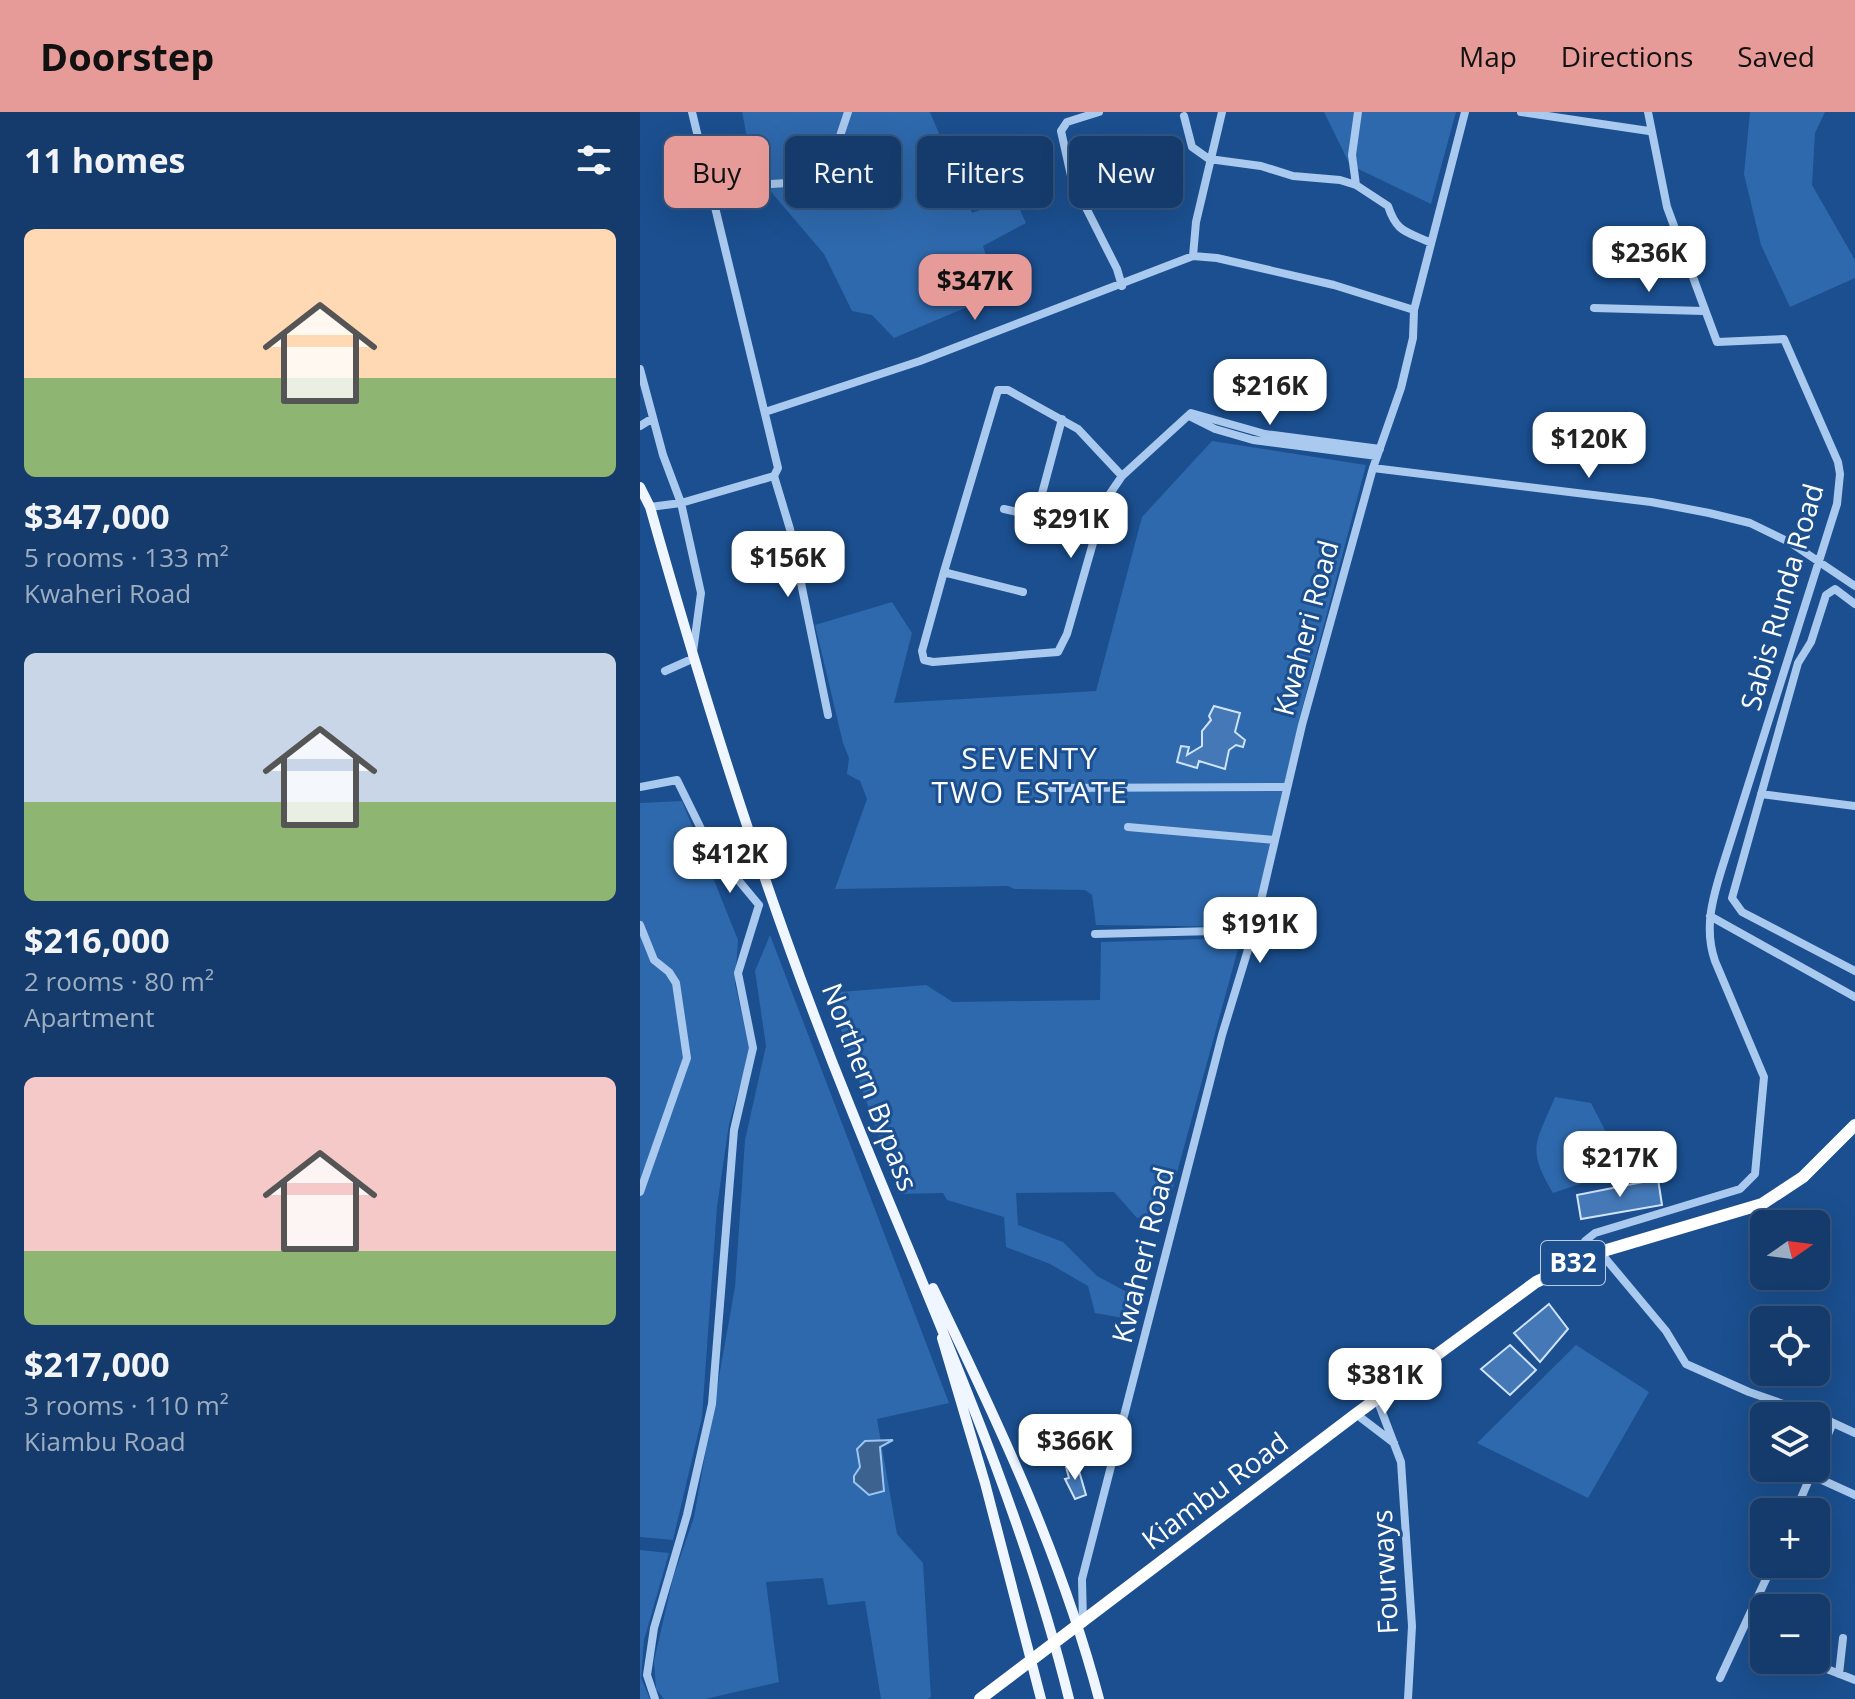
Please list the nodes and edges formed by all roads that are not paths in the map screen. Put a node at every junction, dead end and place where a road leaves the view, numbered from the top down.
1 (692, 112) edge
2 (848, 112) edge
3 (1063, 112) edge
4 (1099, 112) edge
5 (1222, 112) edge
6 (1358, 112) edge
7 (1465, 112) edge
8 (1521, 112) edge
9 (1648, 112) edge
10 (1184, 116) dead end
11 (1067, 122) junction
12 (1649, 131) junction
13 (697, 136) edge
14 (1209, 159) junction
15 (769, 183) edge
16 (1356, 185) junction
17 (715, 208) edge
18 (1431, 243) junction
19 (1193, 256) junction
20 (1122, 286) junction
21 (1594, 308) dead end
22 (1414, 310) junction
23 (1704, 311) junction
24 (640, 369) edge
25 (765, 412) junction
26 (653, 418) junction
27 (1062, 419) junction
28 (640, 426) edge
29 (1378, 452) junction
30 (1373, 468) junction
31 (774, 476) junction
32 (1122, 476) junction
33 (640, 487) edge
34 (681, 503) junction
35 (650, 507) junction
36 (1004, 509) dead end
37 (1036, 516) junction
38 (1052, 522) dead end
39 (1817, 559) junction
40 (943, 575) junction
41 (1855, 586) edge
42 (1023, 592) dead end
43 (1855, 604) edge
44 (692, 659) junction
45 (665, 671) dead end
46 (828, 715) dead end
47 (640, 787) edge
48 (1287, 787) junction
49 (1052, 788) dead end
50 (1761, 794) junction
51 (1855, 806) edge
52 (1128, 827) dead end
53 (1275, 840) junction
54 (773, 901) junction
55 (759, 905) junction
56 (1710, 916) junction
57 (640, 925) edge
58 (1254, 930) junction
59 (1095, 934) dead end
60 (1855, 971) edge
61 (1855, 997) edge
62 (1855, 1125) edge
63 (640, 1192) edge
64 (1649, 1218) junction
65 (1653, 1237) junction
66 (908, 1245) junction
67 (1600, 1252) junction
68 (1581, 1259) junction
69 (935, 1309) junction
70 (1377, 1399) junction
71 (1356, 1414) junction
72 (1831, 1422) joint
73 (1855, 1433) edge
74 (1395, 1444) junction
75 (1830, 1479) edge
76 (1855, 1495) edge
77 (1766, 1578) edge
78 (1082, 1624) junction
79 (1843, 1638) dead end
80 (1031, 1662) junction
81 (1830, 1670) edge
82 (1839, 1674) junction
83 (1720, 1678) dead end
84 (1855, 1680) edge
85 (655, 1699) edge
86 (980, 1699) edge
87 (1041, 1699) edge
88 (1069, 1699) edge
89 (1099, 1699) edge
90 (1408, 1699) edge

1 - 13 street
2 - 15 street
3 - 11 street
4 - 11 street
5 - 14 street
6 - 16 street
7 - 18 street, Kwaheri Road
8 - 12 street
9 - 12 street, Sabis Runda Road
10 - 14 street
11 - 20 street
12 - 23 street, Sabis Runda Road
14 - 16 street
14 - 19 street
16 - 18 street
17 - 25 street
18 - 22 street, Kwaheri Road
19 - 20 street
19 - 22 street
20 - 25 street
21 - 23 street
22 - 29 street, Kwaheri Road
23 - 39 street, Sabis Runda Road
24 - 26 street
25 - 31 street
26 - 28 street
26 - 34 street
27 - 32 street
27 - 37 street
27 - 40 street
29 - 30 street, Kwaheri Road
29 - 32 street
30 - 39 street
30 - 48 street, Kwaheri Road
31 - 34 street
31 - 46 street
32 - 40 street
33 - 35 main road, Northern Bypass
34 - 35 street
34 - 44 street
35 - 44 main road, Northern Bypass
36 - 37 street
37 - 38 street
39 - 41 street
39 - 56 street, Sabis Runda Road
40 - 42 street
43 - 50 street
44 - 45 street
44 - 54 main road, Northern Bypass
47 - 55 street
48 - 49 street
48 - 53 street, Kwaheri Road
50 - 51 street
50 - 60 street
52 - 53 street
53 - 58 street, Kwaheri Road
54 - 55 street
54 - 66 main road, Northern Bypass
55 - 85 street
56 - 61 street
56 - 64 street
57 - 63 street
58 - 59 street
58 - 78 street, Kwaheri Road
62 - 65 highway, Kiambu Road / B32
64 - 65 street
64 - 68 street
65 - 67 highway, Kiambu Road / B32
66 - 69 main road, Northern Bypass
66 - 78 main road
67 - 68 highway, Kiambu Road / B32
67 - 72 street
68 - 70 highway, Kiambu Road / B32
69 - 80 main road
69 - 88 main road, Northern Bypass
70 - 71 highway, Kiambu Road / B32
70 - 74 street, Fourways
71 - 74 street
71 - 78 highway, Kiambu Road / B32
72 - 73 street
74 - 90 street, Fourways
75 - 76 street
77 - 83 street
78 - 80 highway, Kiambu Road / B32
78 - 89 main road
79 - 82 street
80 - 86 highway, Kiambu Road / B32
80 - 87 main road
81 - 82 street
82 - 84 street

